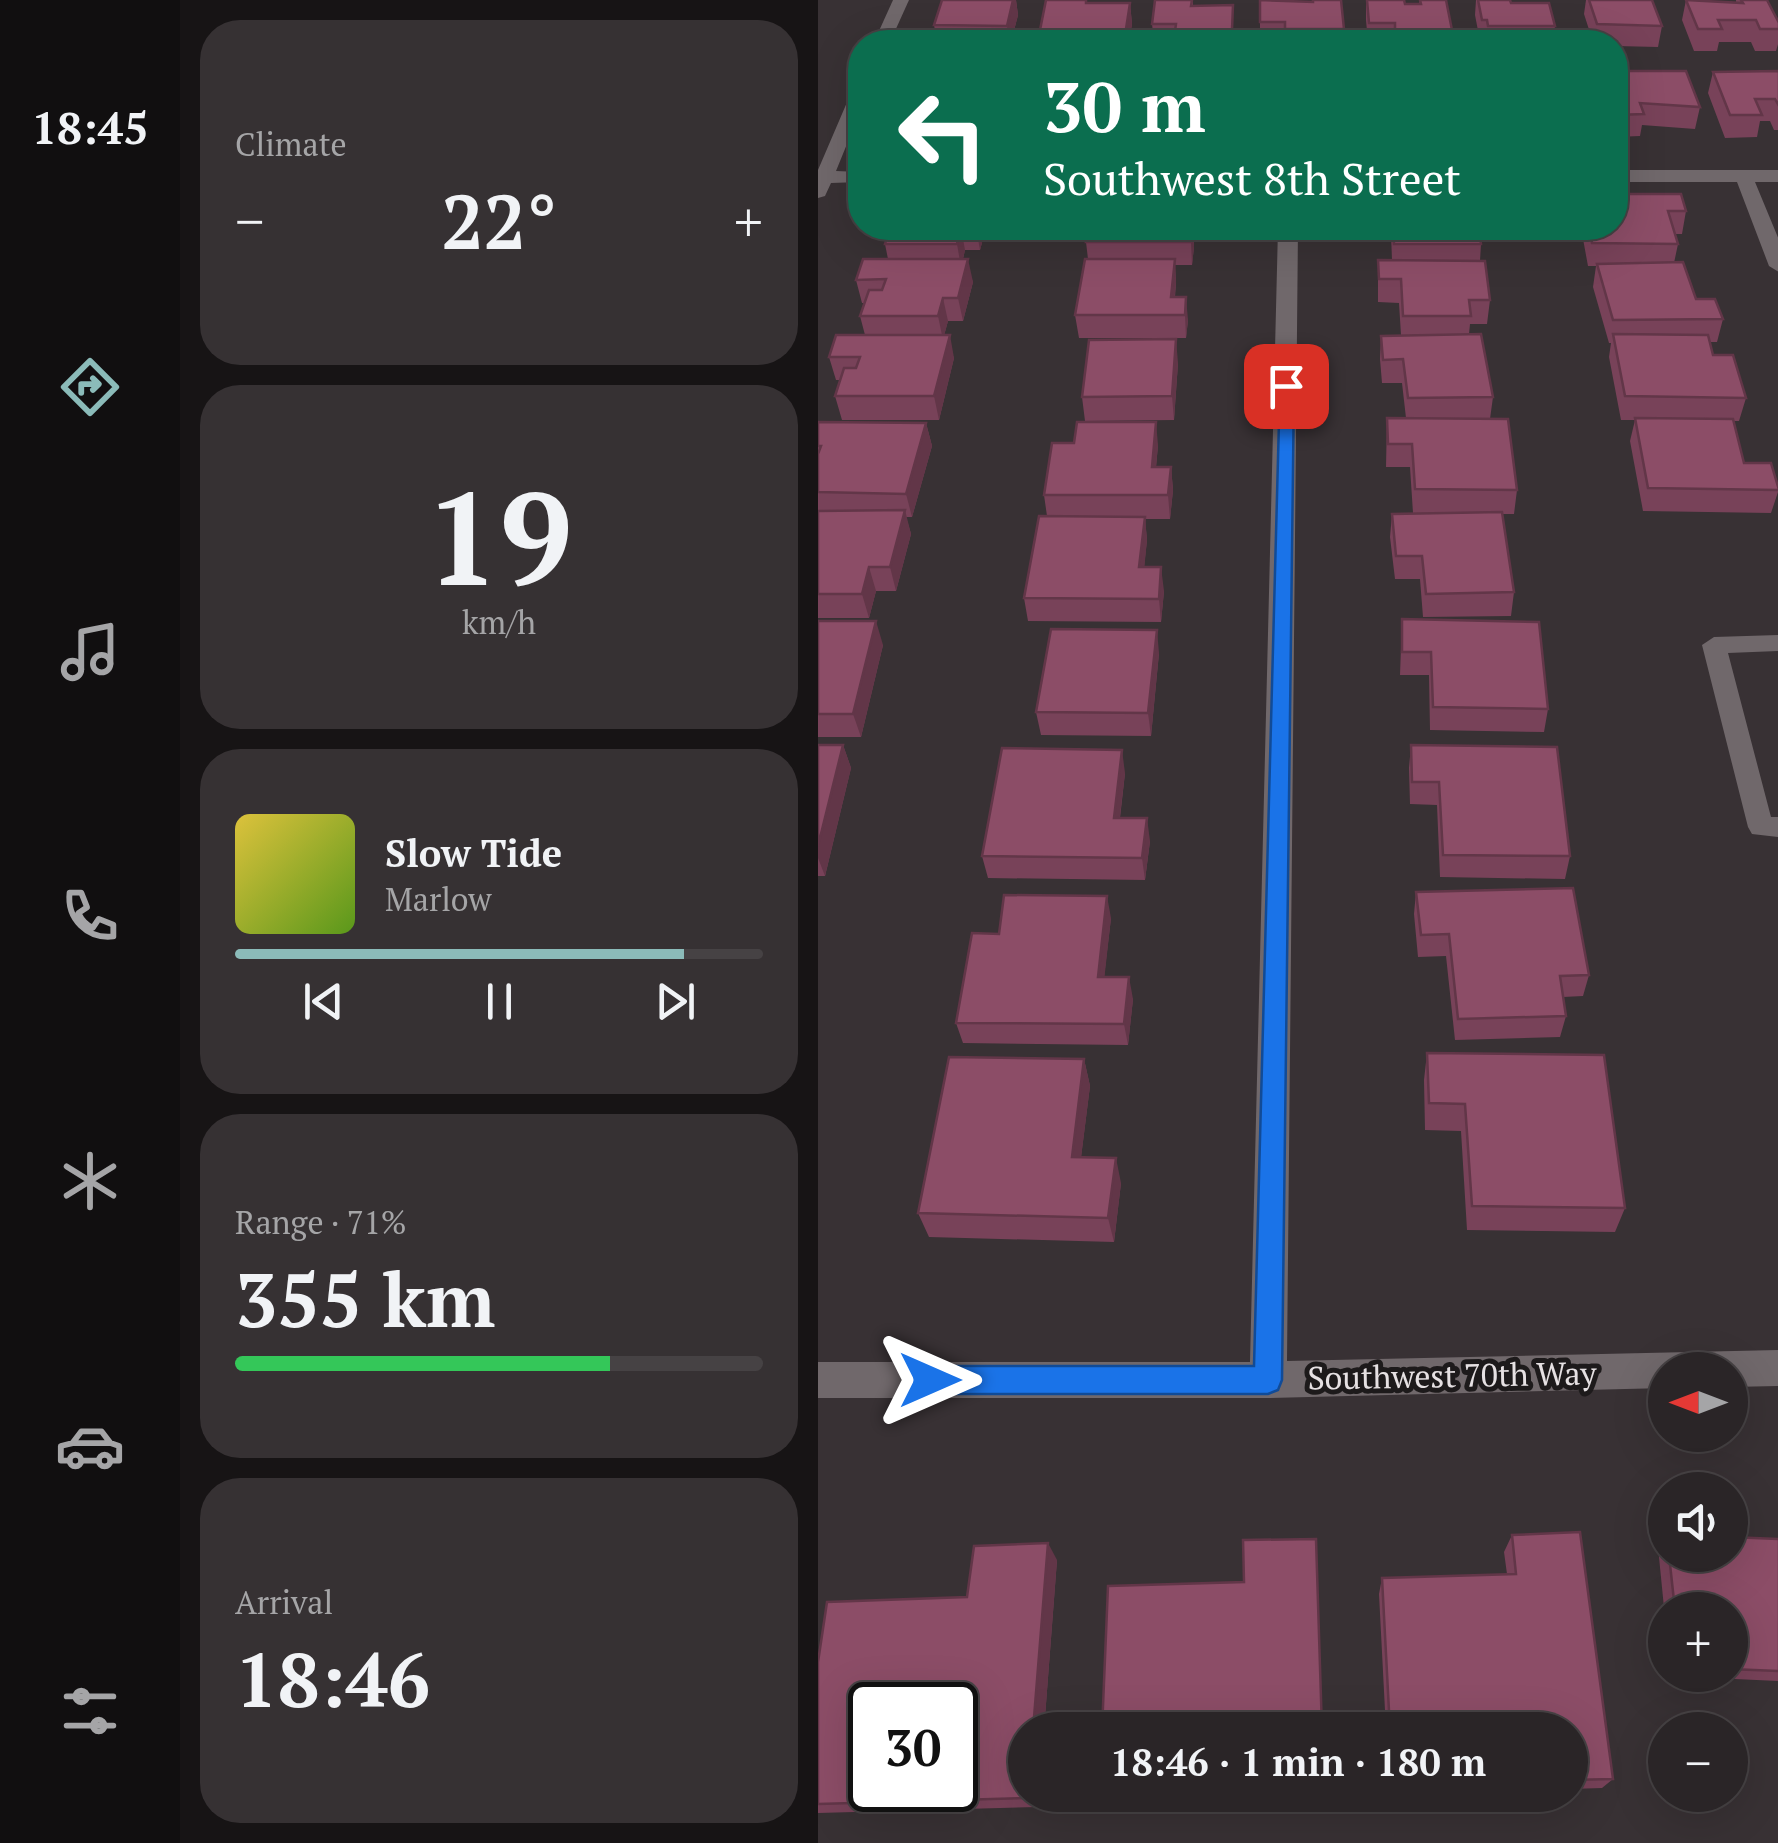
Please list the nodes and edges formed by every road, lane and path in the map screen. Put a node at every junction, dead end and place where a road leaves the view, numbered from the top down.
1 (901, 0) edge
2 (887, 30) edge
3 (848, 121) edge
4 (1628, 176) edge
5 (1744, 176) junction
6 (1778, 176) edge
7 (848, 179) edge
8 (821, 184) edge
9 (1288, 240) edge
10 (1778, 266) edge
11 (1778, 643) edge
12 (1778, 827) edge
13 (1778, 1368) edge
14 (1748, 1369) edge
15 (1648, 1370) edge
16 (818, 1380) edge
17 (1268, 1380) junction

1 - 2 street
3 - 8 street
4 - 5 street
5 - 6 street
5 - 10 street
7 - 8 street
9 - 17 street
11 - 12 lane
13 - 14 street
15 - 17 street, Southwest 70th Way
16 - 17 street, Southwest 70th Way

